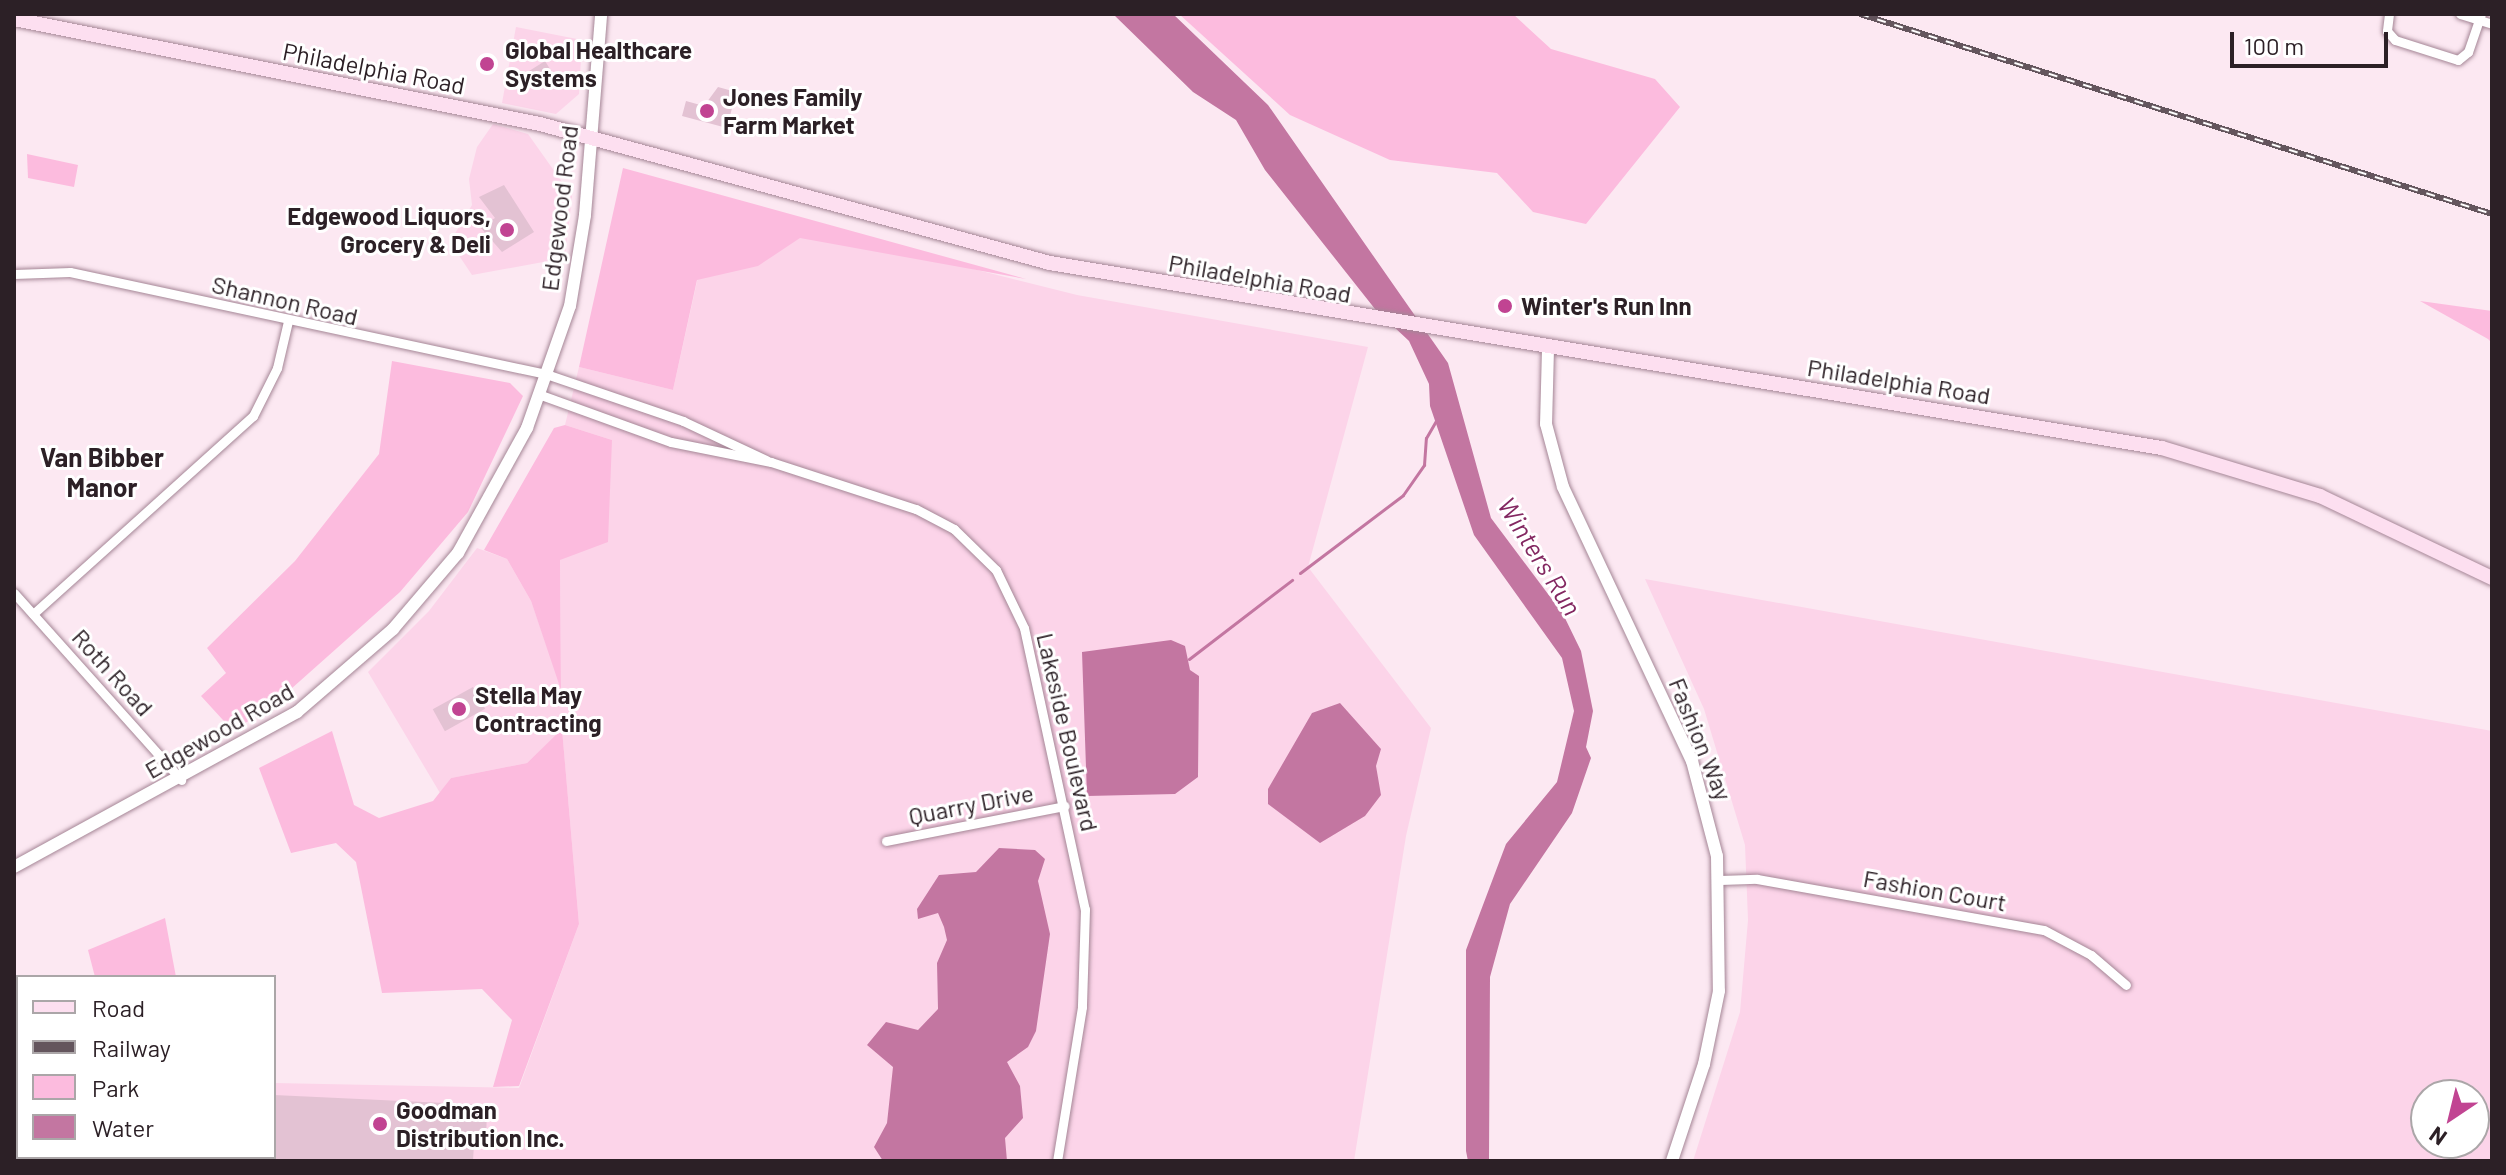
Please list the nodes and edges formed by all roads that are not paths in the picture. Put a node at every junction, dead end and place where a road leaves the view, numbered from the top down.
1 (601, 14) edge
2 (2389, 14) edge
3 (2460, 14) edge
4 (2480, 17) edge
5 (14, 19) edge
6 (2492, 24) edge
7 (590, 136) junction
8 (14, 274) edge
9 (288, 321) junction
10 (1548, 349) junction
11 (549, 375) junction
12 (541, 395) junction
13 (771, 462) junction
14 (2492, 578) edge
15 (14, 593) edge
16 (33, 614) junction
17 (181, 780) junction
18 (1065, 806) junction
19 (886, 841) dead end
20 (14, 867) edge
21 (1720, 880) junction
22 (2126, 985) dead end
23 (1057, 1161) edge
24 (1672, 1161) edge

1 - 7 street, Edgewood Road
2 - 4 street
3 - 4 street
4 - 6 street
5 - 7 main road, Philadelphia Road
7 - 10 main road, Philadelphia Road
7 - 11 street, Edgewood Road
8 - 9 street, Shannon Road
9 - 11 street, Shannon Road
9 - 16 street
10 - 14 main road, Philadelphia Road
10 - 21 street, Fashion Way
11 - 12 street, Edgewood Road
11 - 13 street, Lakeside Boulevard
12 - 13 street, Lakeside Boulevard
12 - 17 street, Edgewood Road
13 - 18 street, Lakeside Boulevard
15 - 16 street, Roth Road
16 - 17 street, Roth Road
17 - 20 street, Edgewood Road
18 - 19 street, Quarry Drive
18 - 23 street, Lakeside Boulevard
21 - 22 street, Fashion Court
21 - 24 street, Fashion Way

